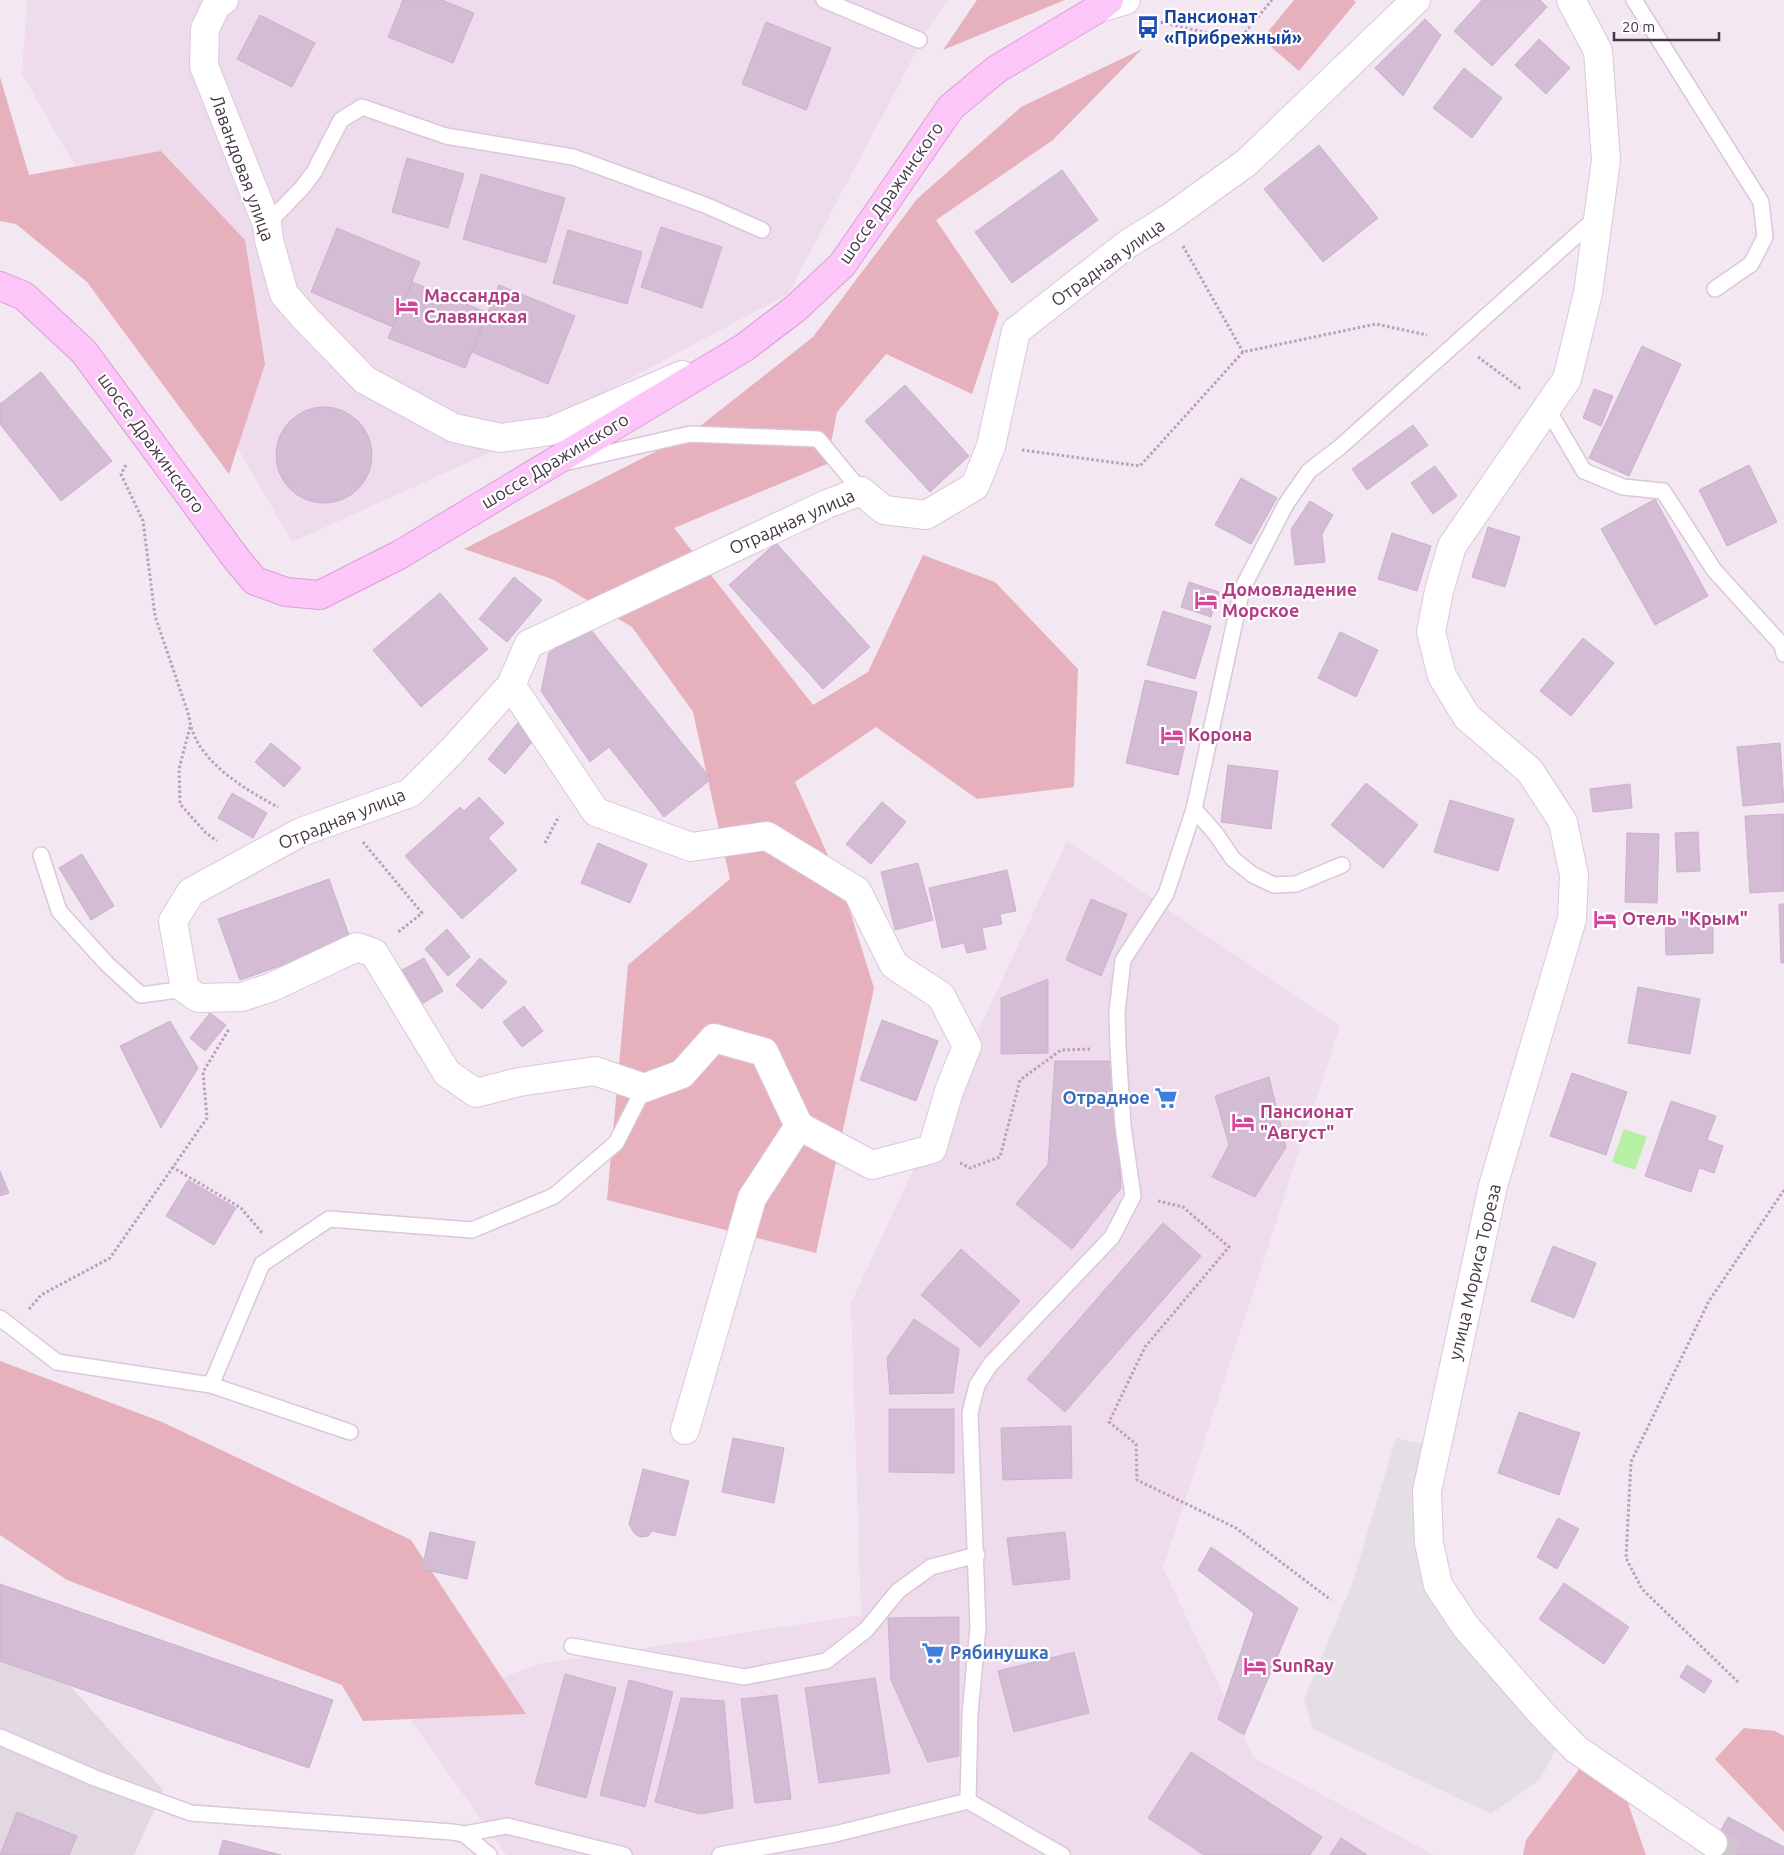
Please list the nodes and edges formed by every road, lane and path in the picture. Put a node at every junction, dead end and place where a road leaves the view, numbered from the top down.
1 (224, 0) edge
2 (824, 0) edge
3 (1126, 0) edge
4 (1272, 0) edge
5 (1416, 0) edge
6 (1571, 0) edge
7 (1634, 0) edge
8 (1104, 4) edge
9 (919, 40) dead end
10 (1598, 215) junction
11 (1168, 219) junction
12 (267, 224) junction
13 (762, 230) dead end
14 (0, 286) edge
15 (1716, 289) dead end
16 (1457, 342) junction
17 (745, 347) junction
18 (1242, 352) junction
19 (1547, 408) junction
20 (991, 446) junction
21 (543, 468) junction
22 (121, 474) dead end
23 (861, 490) junction
24 (1784, 654) edge
25 (511, 685) junction
26 (190, 726) junction
27 (1194, 809) junction
28 (342, 817) junction
29 (302, 832) junction
30 (41, 855) dead end
31 (246, 862) junction
32 (1342, 865) dead end
33 (374, 952) junction
34 (185, 989) junction
35 (242, 997) junction
36 (1061, 1050) dead end
37 (644, 1088) junction
38 (799, 1126) junction
39 (932, 1149) junction
40 (172, 1167) junction
41 (1784, 1190) edge
42 (1133, 1196) junction
43 (279, 1252) junction
44 (0, 1318) edge
45 (13, 1328) junction
46 (211, 1384) junction
47 (685, 1430) dead end
48 (350, 1432) dead end
49 (977, 1555) junction
50 (1331, 1600) dead end
51 (572, 1646) dead end
52 (1738, 1682) dead end
53 (0, 1737) edge
54 (968, 1801) junction
55 (464, 1834) junction
56 (1713, 1843) tunnel mouth
57 (488, 1855) edge
58 (624, 1855) edge
59 (720, 1855) edge
60 (1062, 1855) edge

1 - 12 street, Лавандовая улица
2 - 9 lane
3 - 8 street
4 - 8 path
5 - 11 street, Отрадная улица
6 - 10 street
7 - 15 lane
8 - 17 main road, шоссе Дражинского
10 - 16 lane
10 - 19 street
11 - 18 path
11 - 20 street, Отрадная улица
12 - 13 lane
12 - 17 street, Лавандовая улица
14 - 21 main road, шоссе Дражинского
16 - 18 path
16 - 19 path
16 - 27 lane
17 - 21 main road, шоссе Дражинского
18 - 20 path
19 - 24 lane
19 - 56 street, улица Мориса Тореза
20 - 23 street, Отрадная улица
21 - 23 lane
22 - 26 path
23 - 25 street, Отрадная улица
25 - 28 street, Отрадная улица
25 - 39 street
26 - 29 path
26 - 31 path
27 - 32 lane
27 - 42 lane
28 - 29 street, Отрадная улица
28 - 33 path
29 - 31 street, Отрадная улица
30 - 34 lane
31 - 34 street, Отрадная улица
33 - 35 street
33 - 37 street
34 - 35 street
35 - 40 path
36 - 39 path
37 - 38 street
37 - 43 lane
38 - 39 street
38 - 47 street
40 - 43 path
40 - 45 path
41 - 52 path
42 - 49 lane
42 - 50 path
43 - 46 lane
44 - 45 lane
45 - 46 lane
46 - 48 lane
49 - 51 lane
49 - 54 lane
53 - 55 lane
54 - 59 lane
54 - 60 lane
55 - 57 lane
55 - 58 lane

